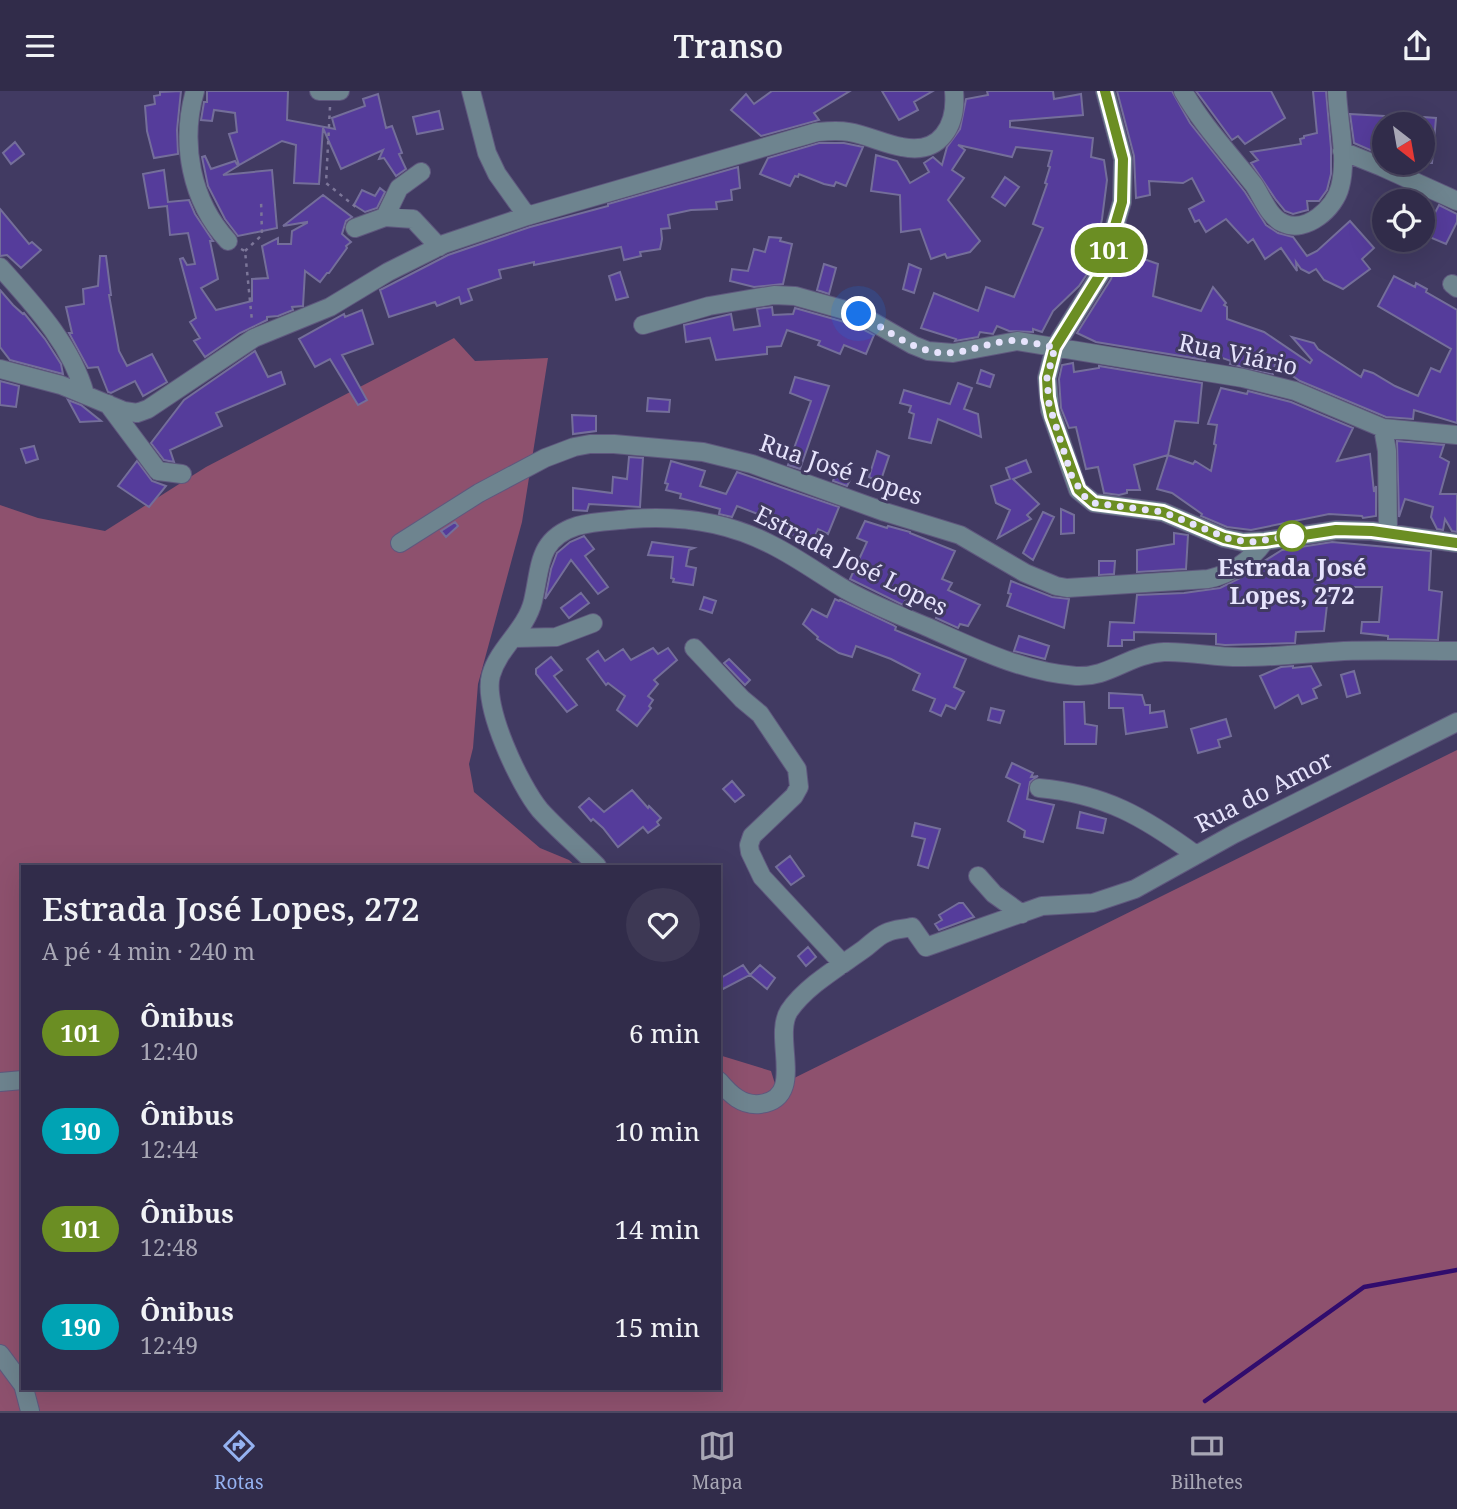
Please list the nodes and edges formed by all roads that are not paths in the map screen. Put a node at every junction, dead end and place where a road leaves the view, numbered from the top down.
1 (195, 91) edge
2 (471, 91) edge
3 (954, 91) edge
4 (1105, 91) edge
5 (1184, 91) edge
6 (1337, 91) edge
7 (1342, 152) junction
8 (421, 172) dead end
9 (1457, 201) edge
10 (527, 216) junction
11 (379, 219) junction
12 (355, 228) dead end
13 (228, 241) road end
14 (439, 247) junction
15 (0, 267) edge
16 (643, 325) dead end
17 (1055, 347) junction
18 (0, 369) edge
19 (85, 394) junction
20 (108, 404) junction
21 (1383, 428) junction
22 (1457, 435) edge
23 (182, 474) dead end
24 (1388, 533) junction
25 (1265, 541) junction
26 (400, 543) dead end
27 (1457, 543) edge
28 (593, 622) dead end
29 (515, 638) junction
30 (694, 648) dead end
31 (1457, 651) edge
32 (1457, 722) edge
33 (1039, 788) dead end
34 (1196, 855) junction
35 (596, 865) edge
36 (978, 876) dead end
37 (1022, 913) junction
38 (843, 964) junction
39 (21, 1080) edge
40 (0, 1082) edge
41 (721, 1083) edge
42 (0, 1354) edge
43 (21, 1383) edge
44 (24, 1390) edge
45 (30, 1411) edge

1 - 13 street
2 - 10 street
3 - 10 street
4 - 17 street
5 - 7 street
6 - 7 street
7 - 9 street
8 - 11 street
10 - 14 street
11 - 12 street
11 - 14 street
14 - 20 street
15 - 19 street
16 - 17 street, Rua Viário
17 - 21 street, Rua Viário
17 - 25 street
18 - 19 street
19 - 20 street
20 - 23 street
21 - 22 street, Rua Viário
21 - 24 street
24 - 25 street
24 - 27 street
25 - 26 street, Rua José Lopes
28 - 29 street
29 - 31 street, Estrada José Lopes
29 - 35 street, Estrada José Lopes
30 - 38 street
32 - 34 street, Rua do Amor
33 - 34 street
34 - 37 street, Rua do Amor
36 - 37 street
37 - 38 street, Rua do Amor
38 - 41 street
39 - 40 street
42 - 43 street
44 - 45 street

